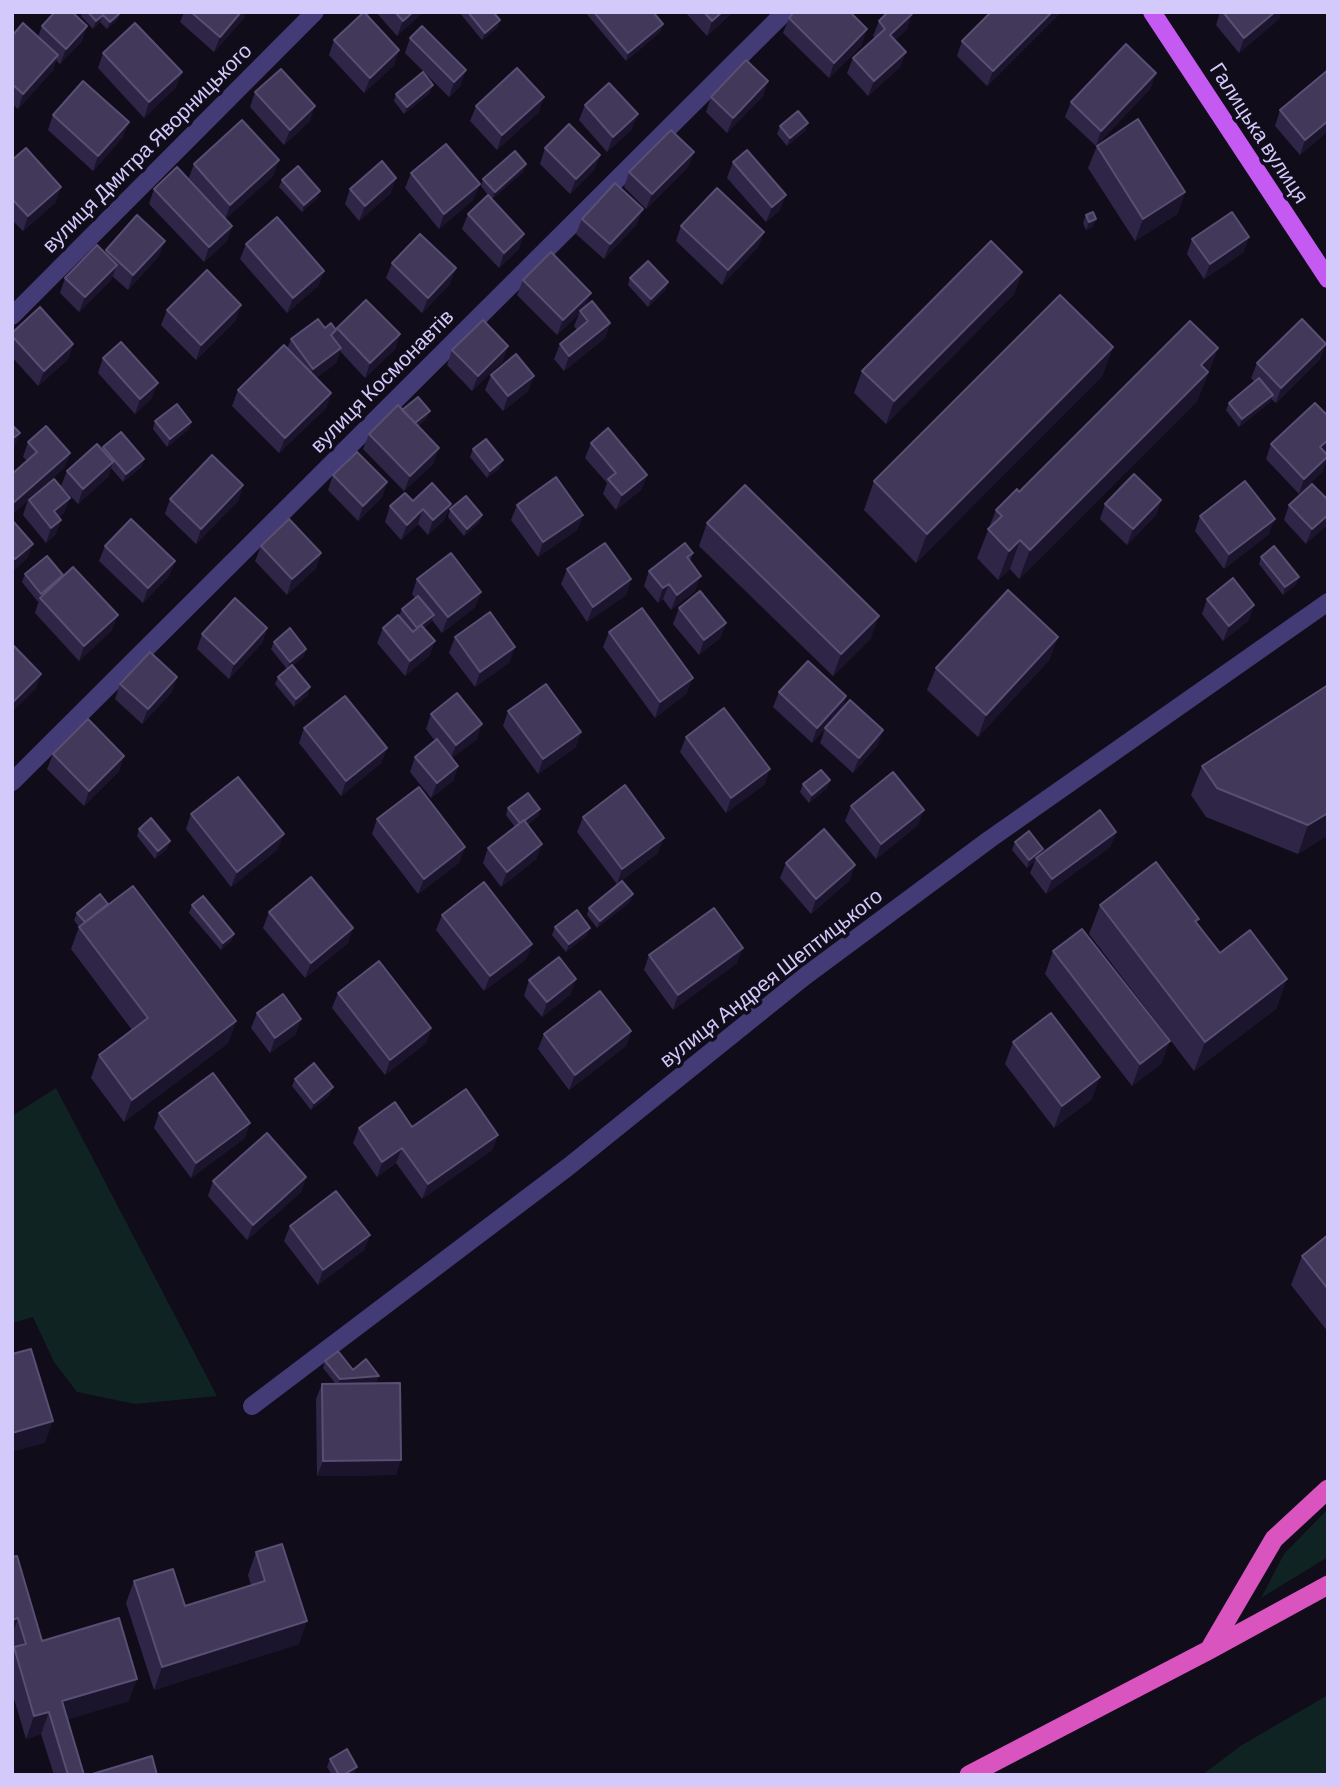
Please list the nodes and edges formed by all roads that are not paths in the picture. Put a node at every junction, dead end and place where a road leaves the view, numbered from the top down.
1 (315, 12) edge
2 (785, 12) edge
3 (1152, 12) edge
4 (1328, 278) edge
5 (12, 316) edge
6 (1328, 602) edge
7 (12, 782) edge
8 (252, 1406) dead end
9 (1328, 1489) edge
10 (1328, 1585) edge
11 (1209, 1650) junction
12 (969, 1775) edge

1 - 5 street, вулиця Дмитра Яворницького
2 - 7 street, вулиця Космонавтів
3 - 4 main road, Галицька вулиця
6 - 8 street, вулиця Андрея Шептицького
9 - 11 highway
10 - 11 highway
11 - 12 highway

